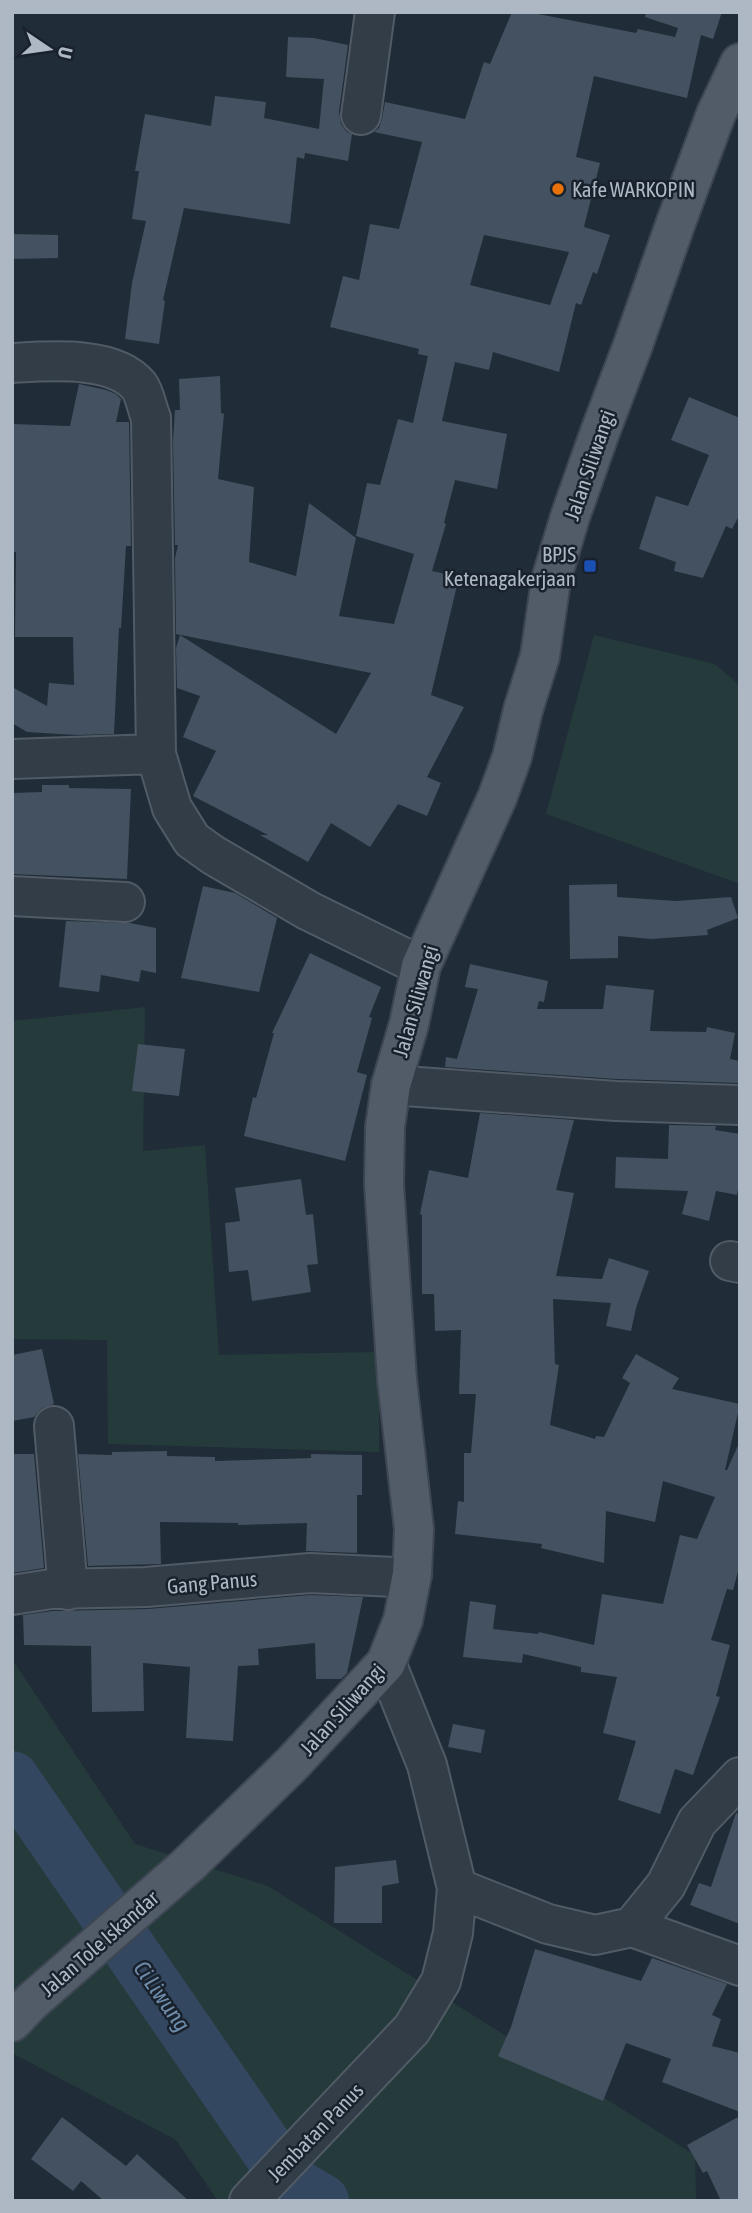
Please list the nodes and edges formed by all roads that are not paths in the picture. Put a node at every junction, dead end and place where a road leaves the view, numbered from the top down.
1 (374, 12) edge
2 (740, 63) edge
3 (361, 116) dead end
4 (728, 120) edge
5 (12, 363) edge
6 (156, 754) junction
7 (12, 759) edge
8 (12, 896) edge
9 (125, 902) dead end
10 (421, 966) junction
11 (390, 1086) junction
12 (740, 1105) edge
13 (54, 1426) dead end
14 (412, 1574) junction
15 (68, 1590) junction
16 (12, 1595) edge
17 (386, 1663) junction
18 (740, 1777) edge
19 (188, 1865) joint
20 (457, 1888) junction
21 (632, 1927) junction
22 (740, 1966) edge
23 (21, 2012) edge
24 (249, 2201) edge

1 - 3 street
2 - 4 main road, Jalan Siliwangi
4 - 10 main road, Jalan Siliwangi
5 - 6 street
6 - 7 street
6 - 10 street
8 - 9 street
10 - 11 main road, Jalan Siliwangi
11 - 12 street
11 - 14 main road, Jalan Siliwangi
13 - 15 street
14 - 15 street, Gang Panus
14 - 17 main road, Jalan Siliwangi
15 - 16 street, Gang Panus
17 - 19 main road, Jalan Siliwangi
17 - 20 street, Jembatan Panus
18 - 21 street
19 - 23 main road, Jalan Tole Iskandar
20 - 21 street
20 - 24 street, Jembatan Panus
21 - 22 street

